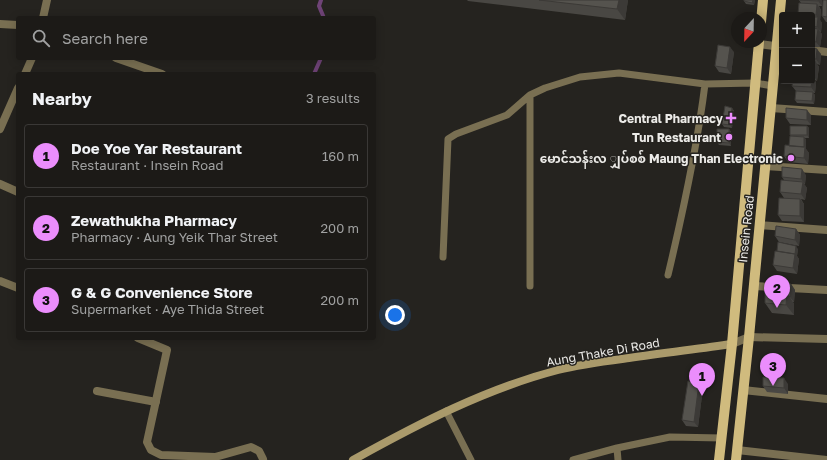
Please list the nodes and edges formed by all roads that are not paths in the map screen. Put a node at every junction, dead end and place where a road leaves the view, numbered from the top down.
1 (47, 0) edge
2 (763, 0) edge
3 (780, 0) edge
4 (762, 12) edge
5 (780, 12) edge
6 (43, 16) edge
7 (0, 24) edge
8 (16, 25) edge
9 (767, 45) edge
10 (779, 47) edge
11 (758, 48) edge
12 (815, 50) edge
13 (827, 52) edge
14 (31, 60) edge
15 (122, 60) edge
16 (25, 72) edge
17 (156, 72) edge
18 (755, 83) junction
19 (705, 84) junction
20 (773, 86) junction
21 (530, 95) junction
22 (16, 96) edge
23 (771, 108) junction
24 (827, 112) edge
25 (0, 129) edge
26 (765, 166) junction
27 (827, 170) edge
28 (0, 184) edge
29 (16, 191) edge
30 (760, 225) junction
31 (827, 230) edge
32 (443, 257) dead end
33 (668, 275) dead end
34 (0, 281) edge
35 (530, 286) dead end
36 (754, 286) junction
37 (16, 287) edge
38 (827, 290) edge
39 (749, 338) junction
40 (827, 339) edge
41 (143, 340) edge
42 (732, 344) junction
43 (743, 390) junction
44 (97, 391) dead end
45 (827, 399) edge
46 (156, 402) junction
47 (446, 411) junction
48 (722, 438) junction
49 (617, 448) junction
50 (737, 455) edge
51 (263, 459) edge
52 (353, 460) edge
53 (470, 460) edge
54 (573, 460) edge
55 (618, 460) edge
56 (719, 460) edge
57 (827, 460) edge

1 - 6 street
2 - 4 main road
3 - 5 main road, Insein Road
7 - 8 street
9 - 10 street
10 - 20 main road, Insein Road
11 - 18 main road, Insein Road
12 - 13 street
14 - 16 street
15 - 17 street
18 - 19 lane
18 - 20 lane
18 - 42 main road, Insein Road
19 - 21 lane
19 - 33 lane
20 - 23 main road, Insein Road
21 - 32 lane
21 - 35 lane
22 - 25 street
23 - 24 street
23 - 26 main road, Insein Road
26 - 27 street
26 - 30 main road, Insein Road
28 - 29 street
30 - 31 street
30 - 36 main road, Insein Road
34 - 37 street
36 - 38 street
36 - 39 main road, Insein Road
39 - 40 street
39 - 42 street
39 - 43 main road, Insein Road
41 - 46 street
42 - 47 main road, Aung Thake Di Road
42 - 48 main road, Insein Road
43 - 45 street
43 - 50 main road, Insein Road
44 - 46 street
46 - 51 street
47 - 52 main road, Aung Thake Di Road
47 - 53 lane
48 - 49 lane
48 - 56 main road, Insein Road
49 - 54 lane
49 - 55 lane
50 - 57 street

